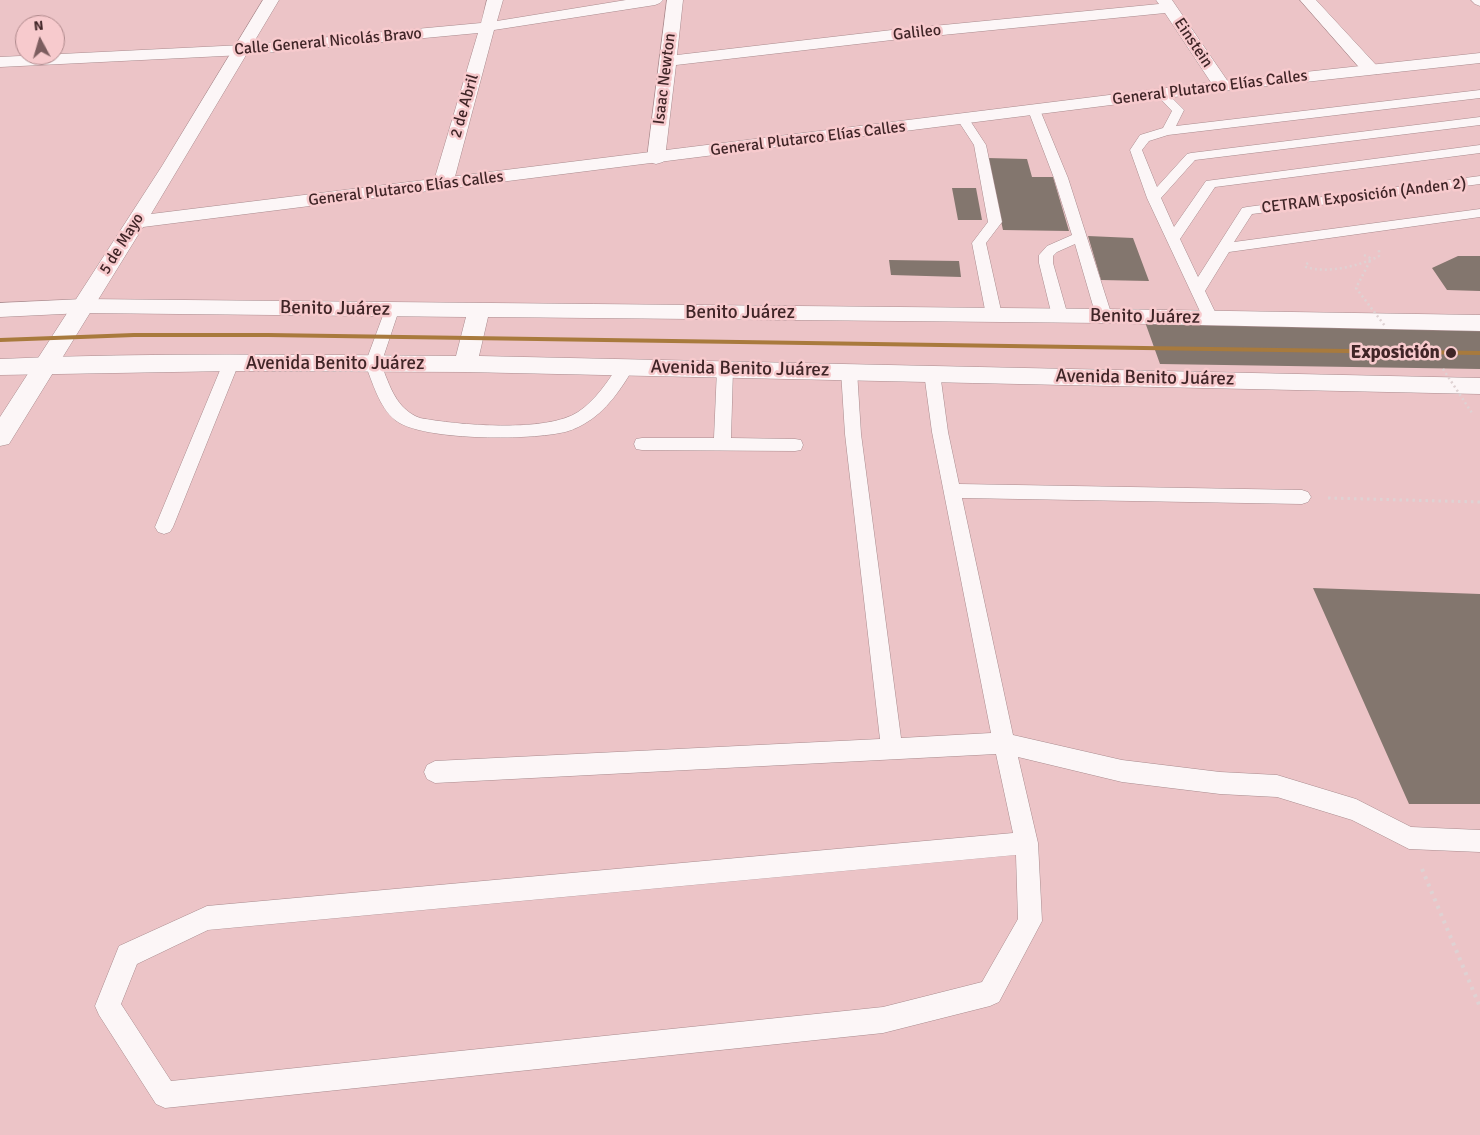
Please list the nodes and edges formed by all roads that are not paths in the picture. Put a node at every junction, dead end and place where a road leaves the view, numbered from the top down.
1 (271, 0) edge
2 (495, 0) edge
3 (655, 0) edge
4 (675, 0) edge
5 (1308, 0) edge
6 (1166, 4) edge
7 (486, 27) junction
8 (243, 50) junction
9 (1480, 58) edge
10 (667, 61) junction
11 (0, 62) edge
12 (1371, 70) junction
13 (1222, 86) junction
14 (1162, 94) junction
15 (1480, 94) edge
16 (1034, 110) junction
17 (963, 119) junction
18 (1480, 121) edge
19 (1168, 131) junction
20 (1480, 149) edge
21 (656, 158) junction
22 (1480, 180) edge
23 (443, 184) junction
24 (1154, 198) junction
25 (1480, 213) edge
26 (136, 222) junction
27 (1078, 237) junction
28 (1173, 239) junction
29 (1224, 248) junction
30 (1197, 291) junction
31 (83, 306) junction
32 (0, 310) edge
33 (392, 310) junction
34 (479, 311) junction
35 (994, 315) junction
36 (1480, 315) edge
37 (1060, 316) junction
38 (1104, 316) junction
39 (1210, 318) junction
40 (1425, 322) junction
41 (1480, 323) edge
42 (231, 363) junction
43 (373, 364) junction
44 (466, 364) junction
45 (46, 365) junction
46 (626, 367) junction
47 (0, 368) edge
48 (725, 369) junction
49 (850, 371) junction
50 (932, 373) junction
51 (1468, 383) edge
52 (0, 437) edge
53 (642, 444) dead end
54 (722, 444) junction
55 (795, 445) dead end
56 (952, 491) junction
57 (1302, 497) road end
58 (164, 527) dead end
59 (1004, 743) junction
60 (892, 749) junction
61 (435, 772) dead end
62 (1480, 841) edge
63 (1027, 843) junction

1 - 8 street, 5 de Mayo
2 - 7 street, 2 de Abril
3 - 7 street, Calle General Nicolás Bravo
4 - 10 street, Isaac Newton
5 - 12 street
6 - 10 street, Galileo
6 - 13 street, Einstein
7 - 8 street, Calle General Nicolás Bravo
7 - 23 street, 2 de Abril
8 - 11 street, Calle General Nicolás Bravo
8 - 26 street, 5 de Mayo
9 - 12 street, General Plutarco Elías Calles
10 - 21 street, Isaac Newton
12 - 13 street, General Plutarco Elías Calles
13 - 14 street, General Plutarco Elías Calles
14 - 16 street, General Plutarco Elías Calles
14 - 19 lane
15 - 19 lane
16 - 17 street, General Plutarco Elías Calles
16 - 27 lane
17 - 21 street, General Plutarco Elías Calles
17 - 35 lane
18 - 24 lane
19 - 24 lane
20 - 28 lane
21 - 23 street, General Plutarco Elías Calles
22 - 29 lane, CETRAM Exposición (Anden 2)
23 - 26 street, General Plutarco Elías Calles
24 - 28 lane
25 - 29 lane
26 - 31 street, 5 de Mayo
27 - 37 lane
27 - 38 lane
28 - 30 lane
29 - 30 lane
30 - 39 lane
31 - 32 street, Benito Juárez
31 - 33 street, Benito Juárez
31 - 45 street, 5 de Mayo
33 - 34 street, Benito Juárez
33 - 43 lane
34 - 35 street, Benito Juárez
34 - 44 street
35 - 37 street, Benito Juárez
36 - 40 street
37 - 38 street, Benito Juárez
38 - 39 street, Benito Juárez
39 - 40 street, Benito Juárez
40 - 41 street, Benito Juárez
42 - 43 street, Avenida Benito Juárez
42 - 45 street, Avenida Benito Juárez
42 - 58 lane
43 - 44 street, Avenida Benito Juárez
43 - 46 lane
44 - 46 street, Avenida Benito Juárez
45 - 47 street, Avenida Benito Juárez
45 - 52 street, 5 de Mayo
46 - 48 street, Avenida Benito Juárez
48 - 49 street, Avenida Benito Juárez
48 - 54 lane
49 - 50 street, Avenida Benito Juárez
49 - 60 lane
50 - 51 street, Avenida Benito Juárez
50 - 56 lane
53 - 54 lane
54 - 55 lane
56 - 57 lane
56 - 59 lane
59 - 60 lane
59 - 62 lane
59 - 63 lane
60 - 61 lane
63 - 63 lane

